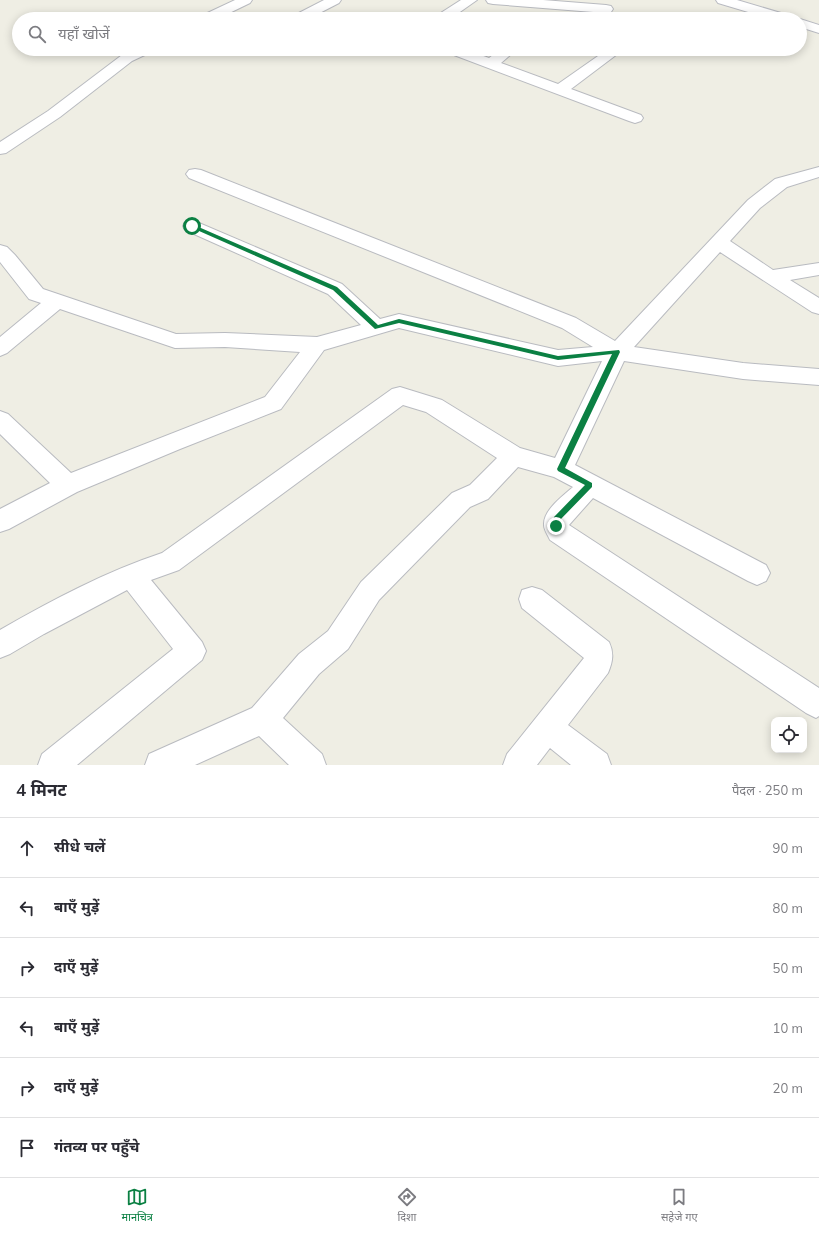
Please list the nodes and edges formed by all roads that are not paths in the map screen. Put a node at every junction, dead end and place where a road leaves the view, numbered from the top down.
1 (245, 0) edge
2 (334, 0) edge
3 (470, 0) edge
4 (493, 0) edge
5 (723, 0) edge
6 (567, 6) junction
7 (606, 9) dead end
8 (220, 12) edge
9 (311, 12) edge
10 (452, 12) edge
11 (559, 12) edge
12 (763, 12) edge
13 (807, 25) edge
14 (819, 29) edge
15 (131, 56) edge
16 (469, 56) edge
17 (501, 56) edge
18 (607, 56) edge
19 (490, 64) junction
20 (560, 90) junction
21 (635, 118) dead end
22 (0, 149) edge
23 (819, 172) edge
24 (195, 174) dead end
25 (192, 226) dead end
26 (718, 242) junction
27 (0, 251) edge
28 (819, 269) edge
29 (770, 277) junction
30 (57, 301) junction
31 (819, 307) edge
32 (377, 328) junction
33 (317, 345) junction
34 (0, 348) edge
35 (617, 352) junction
36 (819, 377) edge
37 (0, 420) edge
38 (513, 456) junction
39 (561, 469) junction
40 (590, 485) junction
41 (68, 486) junction
42 (0, 521) edge
43 (757, 573) dead end
44 (131, 575) junction
45 (532, 599) dead end
46 (0, 645) edge
47 (816, 703) dead end
48 (263, 719) junction
49 (547, 728) junction
50 (53, 765) edge
51 (160, 765) edge
52 (311, 765) edge
53 (518, 765) edge
54 (596, 765) edge

1 - 8 street
2 - 9 street
3 - 10 street
4 - 6 street
5 - 12 street
6 - 7 street
6 - 11 street
13 - 14 street
15 - 22 street
16 - 19 street
17 - 19 street
18 - 20 street
19 - 20 street
20 - 21 street
23 - 26 street
24 - 35 street
25 - 32 street
26 - 29 street
26 - 35 street
27 - 30 street
28 - 29 street
29 - 31 street
30 - 33 street
30 - 34 street
32 - 33 street
32 - 35 street
33 - 41 street
35 - 36 street
35 - 39 street
37 - 41 street
38 - 39 street
38 - 44 street
38 - 48 street
39 - 40 street
40 - 43 street
40 - 47 street
41 - 42 street
44 - 46 street
44 - 50 street
45 - 49 street
48 - 51 street
48 - 52 street
49 - 53 street
49 - 54 street

